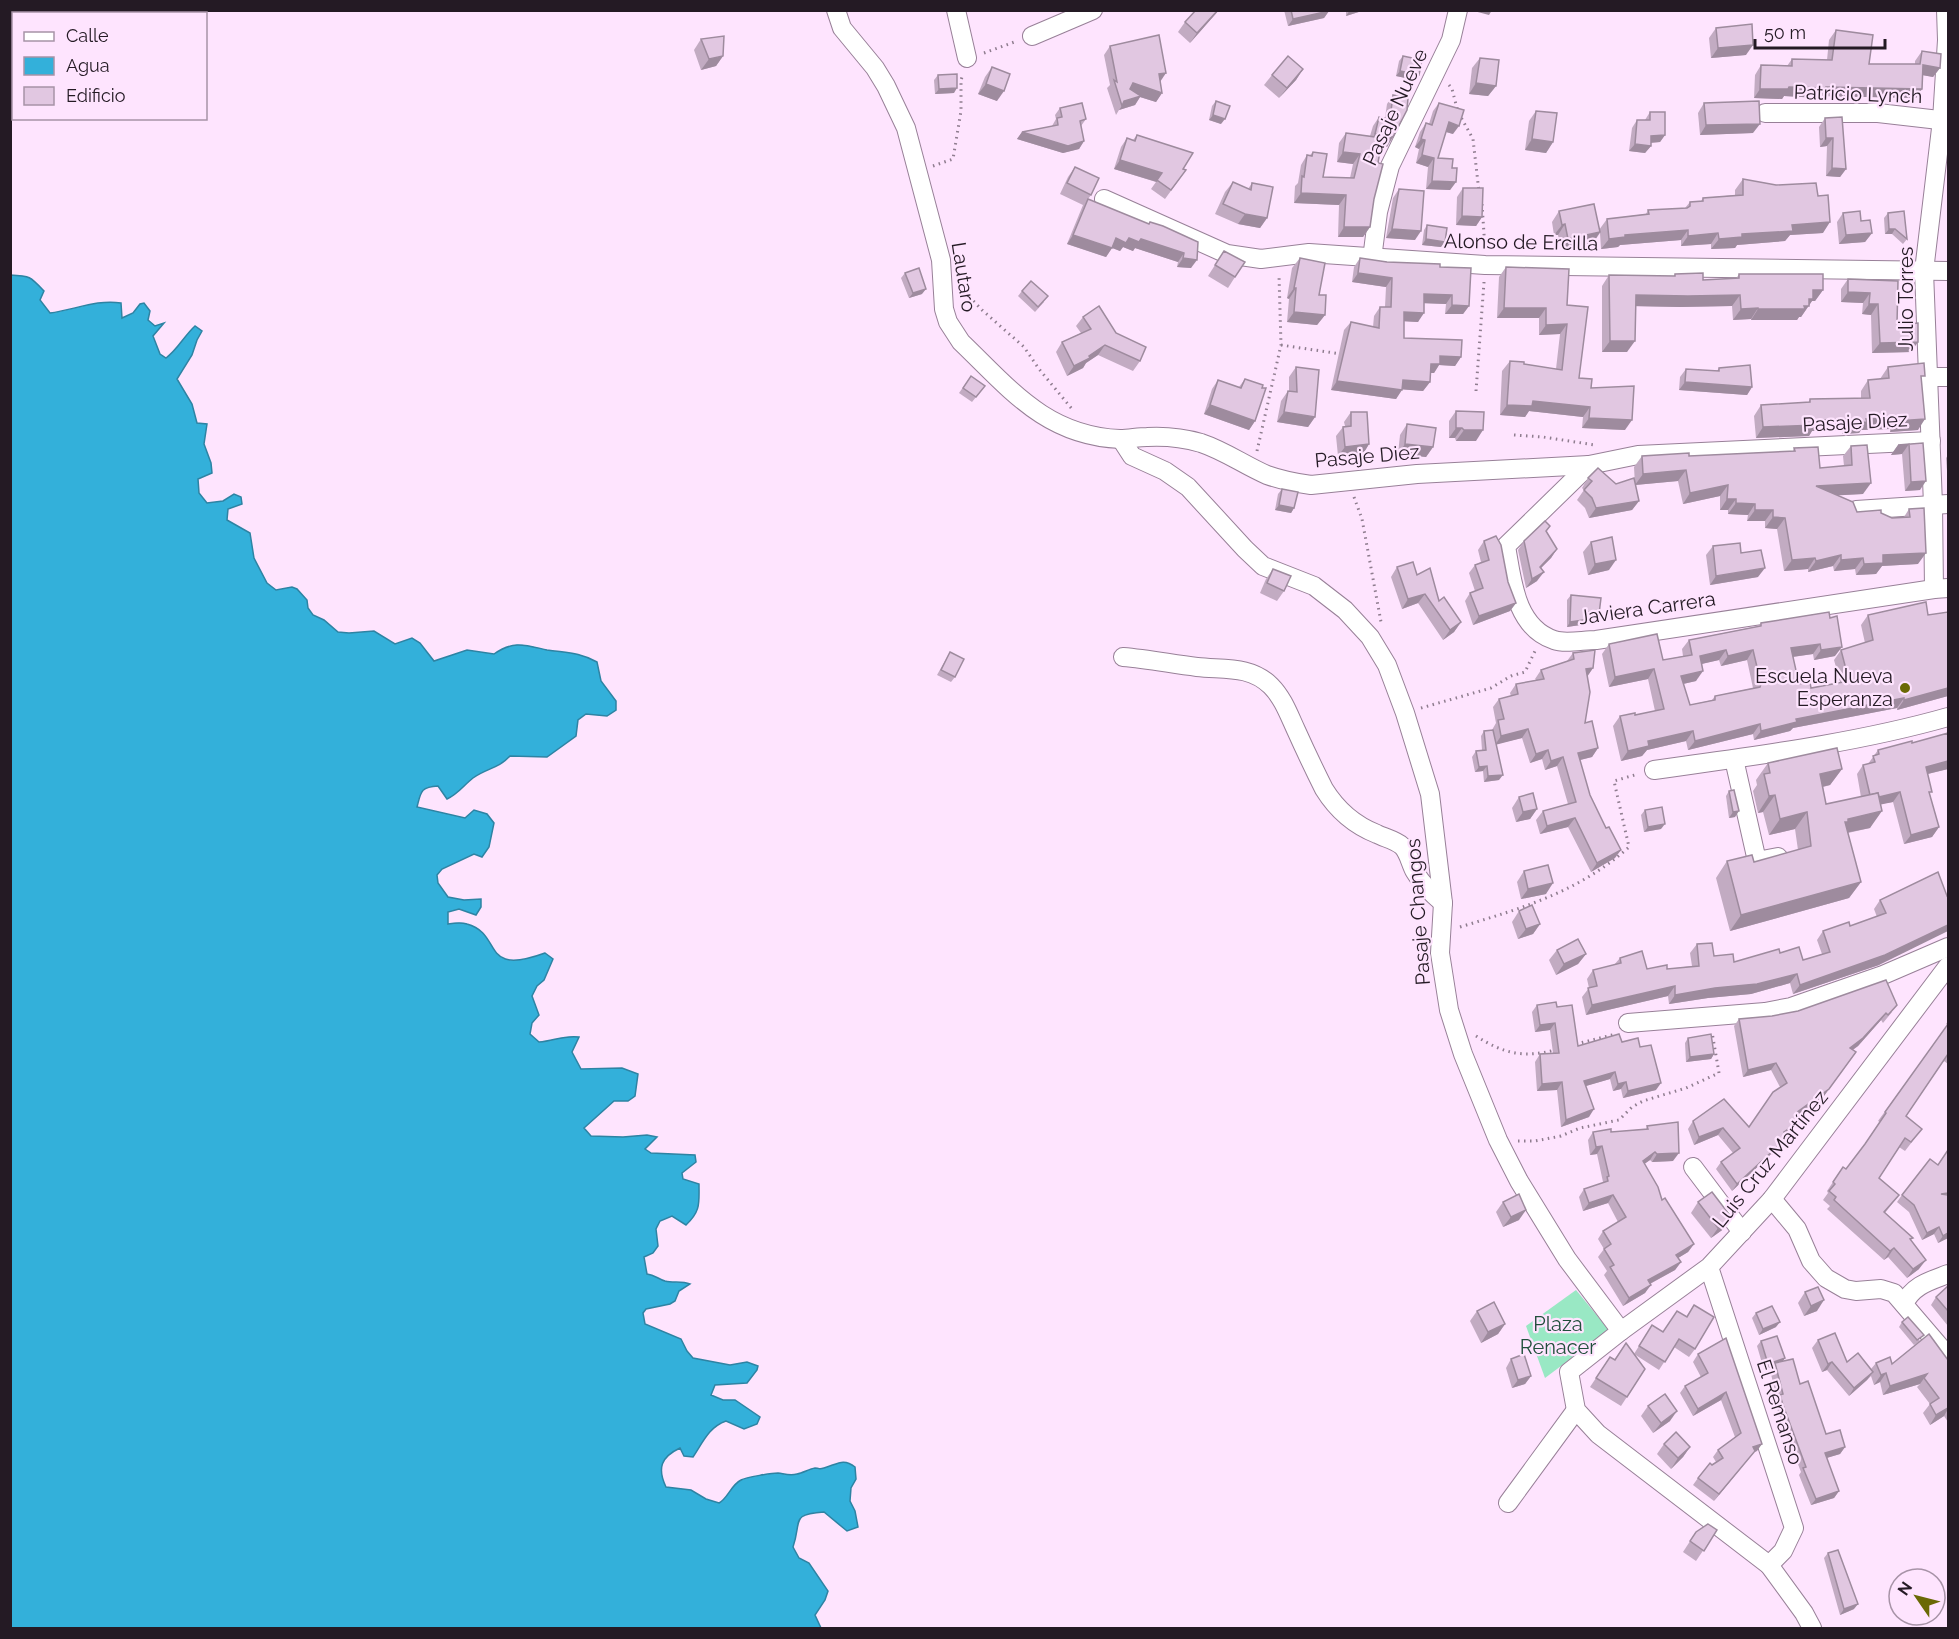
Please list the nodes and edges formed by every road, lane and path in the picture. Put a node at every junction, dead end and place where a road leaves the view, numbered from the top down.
1 (836, 10) edge
2 (956, 10) edge
3 (1093, 10) edge
4 (1458, 10) edge
5 (1946, 10) edge
6 (1032, 36) joint
7 (968, 58) junction
8 (1437, 68) junction
9 (1765, 113) dead end
10 (1945, 121) edge
11 (917, 172) junction
12 (1480, 193) edge
13 (1104, 199) dead end
14 (1482, 204) edge
15 (1278, 258) junction
16 (1372, 259) junction
17 (1485, 265) junction
18 (1924, 271) junction
19 (1948, 271) edge
20 (959, 286) dead end
21 (1281, 345) junction
22 (1346, 355) edge
23 (1929, 376) junction
24 (1948, 377) edge
25 (1476, 391) dead end
26 (1076, 414) dead end
27 (1514, 435) dead end
28 (1121, 439) junction
29 (1931, 441) junction
30 (1596, 445) dead end
31 (1589, 465) junction
32 (1253, 468) junction
33 (1348, 482) junction
34 (1941, 505) edge
35 (1856, 510) edge
36 (1941, 589) edge
37 (1382, 630) dead end
38 (1542, 634) junction
39 (1123, 657) dead end
40 (1405, 713) junction
41 (1948, 717) edge
42 (1734, 759) junction
43 (1654, 770) joint
44 (1785, 855) edge
45 (1443, 903) junction
46 (1457, 928) dead end
47 (1948, 947) edge
48 (1948, 966) edge
49 (1709, 1016) junction
50 (1628, 1023) joint
51 (1472, 1034) dead end
52 (1575, 1045) edge
53 (1564, 1047) edge
54 (1498, 1140) junction
55 (1693, 1167) dead end
56 (1772, 1199) junction
57 (1742, 1232) junction
58 (1708, 1267) junction
59 (1948, 1274) edge
60 (1904, 1304) junction
61 (1621, 1331) junction
62 (1948, 1356) edge
63 (1576, 1410) junction
64 (1508, 1503) dead end
65 (1769, 1565) junction
66 (1812, 1629) edge

1 - 11 street, Lautaro
2 - 7 street
3 - 6 street
4 - 8 street, Pasaje Nueve
5 - 10 street, Julio Torres
6 - 7 path
7 - 11 path
8 - 12 path
8 - 16 street, Pasaje Nueve
9 - 10 street, Patricio Lynch
10 - 18 street, Julio Torres
11 - 28 street, Lautaro
13 - 15 street, Alonso de Ercilla
14 - 17 path
15 - 16 street, Alonso de Ercilla
15 - 21 path
16 - 17 street, Alonso de Ercilla
17 - 18 street, Alonso de Ercilla
17 - 25 path
18 - 19 street, Alonso de Ercilla
18 - 23 street, Julio Torres
20 - 26 path
21 - 22 path
21 - 32 path
23 - 24 street
23 - 29 street, Julio Torres
27 - 30 path
28 - 32 street, Pasaje Diez
28 - 40 street, Pasaje Changos
29 - 31 street, Pasaje Diez
29 - 34 street, Julio Torres
31 - 33 street, Pasaje Diez
31 - 38 street
32 - 33 street, Pasaje Diez
33 - 37 path
34 - 35 street
34 - 36 street, Julio Torres
36 - 38 street, Javiera Carrera
38 - 40 path
39 - 45 street
40 - 45 street, Pasaje Changos
41 - 42 street
42 - 43 street
42 - 44 street
43 - 46 path
45 - 54 street, Pasaje Changos
47 - 49 street
48 - 56 street, Luis Cruz Martínez
49 - 50 street
49 - 54 path
50 - 52 path
51 - 53 path
54 - 61 street, Pasaje Changos
55 - 57 street
56 - 57 street, Luis Cruz Martínez
56 - 60 street
57 - 58 street, Luis Cruz Martínez
58 - 61 street, Luis Cruz Martínez
58 - 65 street, El Remanso
59 - 60 street
60 - 62 street
61 - 63 street, Luis Cruz Martínez
63 - 64 street
63 - 65 street
65 - 66 street

